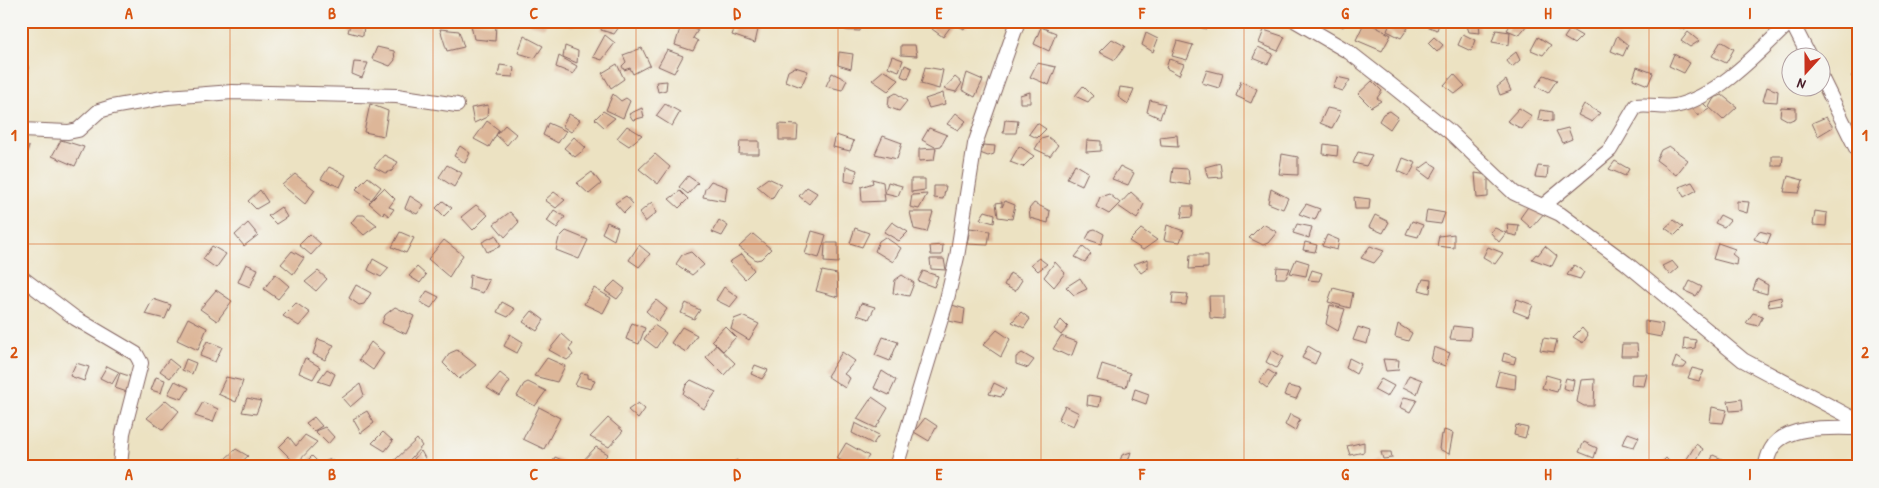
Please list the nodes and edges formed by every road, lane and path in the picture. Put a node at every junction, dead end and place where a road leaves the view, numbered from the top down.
1 (1018, 21) edge
2 (1296, 21) edge
3 (1791, 21) edge
4 (1805, 48) edge
5 (1832, 98) edge
6 (457, 105) dead end
7 (21, 130) edge
8 (1858, 152) edge
9 (1543, 206) junction
10 (21, 277) edge
11 (1858, 421) edge
12 (1858, 428) edge
13 (120, 467) edge
14 (896, 467) edge
15 (1765, 467) edge

1 - 14 street
2 - 9 street
3 - 4 street
3 - 9 street
5 - 8 street
6 - 7 street
9 - 11 street
10 - 13 street
12 - 15 street

